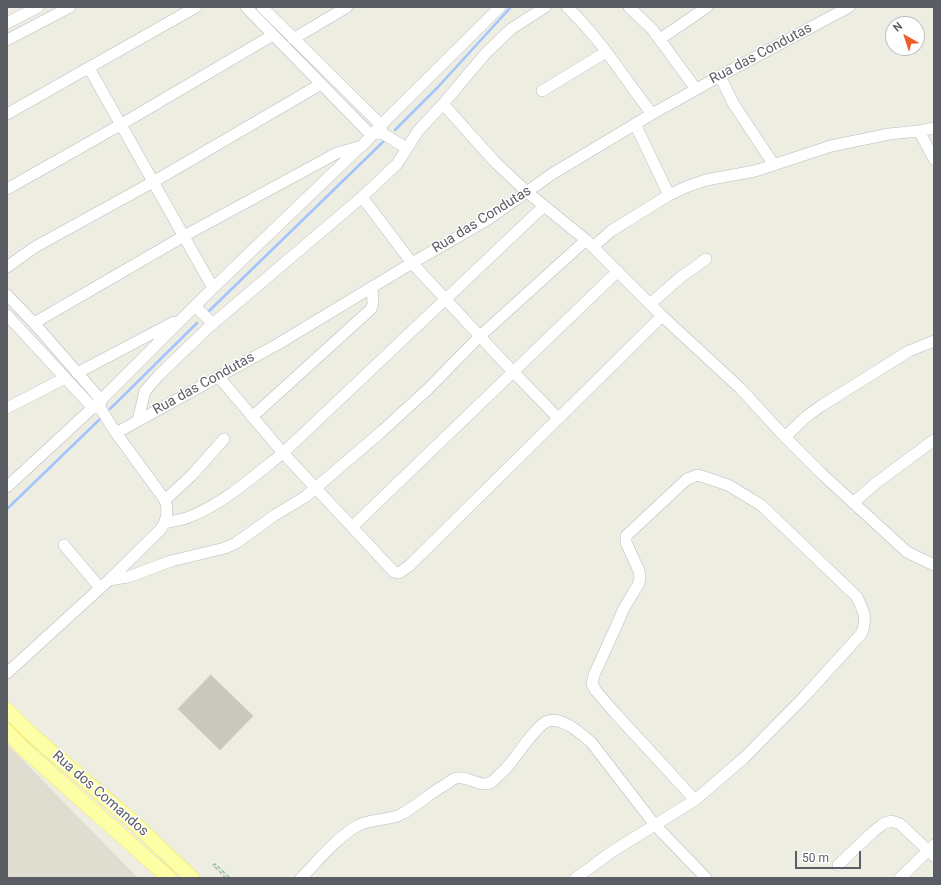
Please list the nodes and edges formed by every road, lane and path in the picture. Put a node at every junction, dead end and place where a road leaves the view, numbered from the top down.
1 (38, 7) edge
2 (70, 7) edge
3 (196, 7) edge
4 (246, 7) edge
5 (262, 7) edge
6 (347, 7) edge
7 (500, 7) edge
8 (545, 7) edge
9 (567, 7) edge
10 (629, 7) edge
11 (707, 7) edge
12 (849, 7) edge
13 (10, 18) edge
14 (273, 35) junction
15 (293, 39) junction
16 (660, 39) junction
17 (7, 40) edge
18 (606, 52) junction
19 (88, 68) junction
20 (720, 76) junction
21 (321, 84) junction
22 (696, 89) junction
23 (542, 91) dead end
24 (443, 104) junction
25 (7, 114) edge
26 (652, 114) junction
27 (635, 124) junction
28 (120, 125) junction
29 (934, 128) edge
30 (919, 131) junction
31 (385, 132) junction
32 (371, 135) junction
33 (362, 146) junction
34 (406, 148) junction
35 (934, 159) edge
36 (774, 166) junction
37 (153, 182) junction
38 (7, 189) edge
39 (527, 192) junction
40 (668, 195) junction
41 (362, 197) junction
42 (544, 206) junction
43 (184, 236) junction
44 (590, 244) junction
45 (706, 259) dead end
46 (412, 263) junction
47 (7, 267) edge
48 (618, 271) junction
49 (372, 287) junction
50 (213, 288) junction
51 (7, 294) edge
52 (446, 299) junction
53 (650, 304) junction
54 (195, 306) junction
55 (7, 315) edge
56 (662, 316) junction
57 (184, 317) junction
58 (34, 323) junction
59 (213, 324) junction
60 (17, 326) junction
61 (7, 332) edge
62 (480, 336) junction
63 (934, 342) edge
64 (513, 372) junction
65 (77, 373) junction
66 (218, 376) junction
67 (65, 378) junction
68 (98, 405) junction
69 (7, 408) edge
70 (252, 417) junction
71 (558, 418) junction
72 (138, 420) junction
73 (116, 433) junction
74 (785, 437) junction
75 (224, 439) dead end
76 (934, 440) edge
77 (283, 453) junction
78 (7, 487) edge
79 (316, 488) junction
80 (165, 500) junction
81 (853, 503) junction
82 (165, 523) junction
83 (352, 526) junction
84 (64, 545) dead end
85 (934, 565) edge
86 (109, 580) junction
87 (100, 588) junction
88 (7, 673) edge
89 (7, 710) edge
90 (7, 732) edge
91 (695, 800) junction
92 (655, 825) junction
93 (932, 850) edge
94 (838, 865) dead end
95 (169, 878) edge
96 (192, 878) edge
97 (226, 878) edge
98 (230, 878) edge
99 (301, 878) edge
100 (576, 878) edge
101 (706, 878) edge
102 (900, 878) edge

1 - 13 street
2 - 17 street
3 - 19 street
4 - 14 street
5 - 15 street
6 - 15 street
7 - 31 street
8 - 24 street
9 - 18 street
10 - 16 street
11 - 16 street
12 - 20 street, Rua das Condutas
14 - 21 street
14 - 28 street
15 - 31 street
16 - 22 street
18 - 23 street
18 - 26 street
19 - 25 street
19 - 28 street
20 - 22 street, Rua das Condutas
20 - 36 street
21 - 32 street
21 - 37 street
22 - 26 street, Rua das Condutas
24 - 34 street
24 - 39 street
26 - 27 street, Rua das Condutas
27 - 39 street, Rua das Condutas
27 - 40 street
28 - 37 street
28 - 38 street
29 - 30 street
30 - 35 street
30 - 36 street
31 - 32 street
31 - 34 street
32 - 33 street
33 - 43 street
33 - 50 street
34 - 41 street
36 - 40 street
37 - 43 street
37 - 47 street
39 - 42 street
39 - 46 street, Rua das Condutas
40 - 44 street
41 - 46 street
41 - 59 street
42 - 44 street
42 - 52 street
43 - 50 street
43 - 58 street
44 - 48 street
44 - 62 street
45 - 53 street
46 - 49 street, Rua das Condutas
46 - 52 street
48 - 53 street
48 - 64 street
49 - 66 street, Rua das Condutas
49 - 70 street
50 - 54 street
51 - 58 street
52 - 62 street
52 - 77 street
53 - 56 street
54 - 57 street
54 - 59 street
55 - 60 street
56 - 71 street
56 - 74 street
57 - 65 street
57 - 68 street
58 - 65 street
59 - 72 street
60 - 61 street
60 - 67 street
62 - 64 street
62 - 79 street
63 - 74 street
64 - 71 street
64 - 83 street
65 - 68 street
66 - 70 street
66 - 72 street, Rua das Condutas
67 - 68 street
67 - 69 street
68 - 73 street
68 - 78 street
70 - 77 street
71 - 83 street
72 - 73 street, Rua das Condutas
73 - 80 street
74 - 81 street
75 - 80 street
76 - 81 street
77 - 79 street
77 - 82 street
79 - 83 street
79 - 86 street
80 - 82 street
81 - 85 street
82 - 86 street
84 - 87 street
86 - 87 street
87 - 88 street
89 - 96 main road, Rua dos Comandos
90 - 95 main road, Rua dos Comandos
91 - 91 street
91 - 92 street
92 - 99 street
92 - 100 street
92 - 101 street
93 - 94 street
93 - 102 street
97 - 98 path

